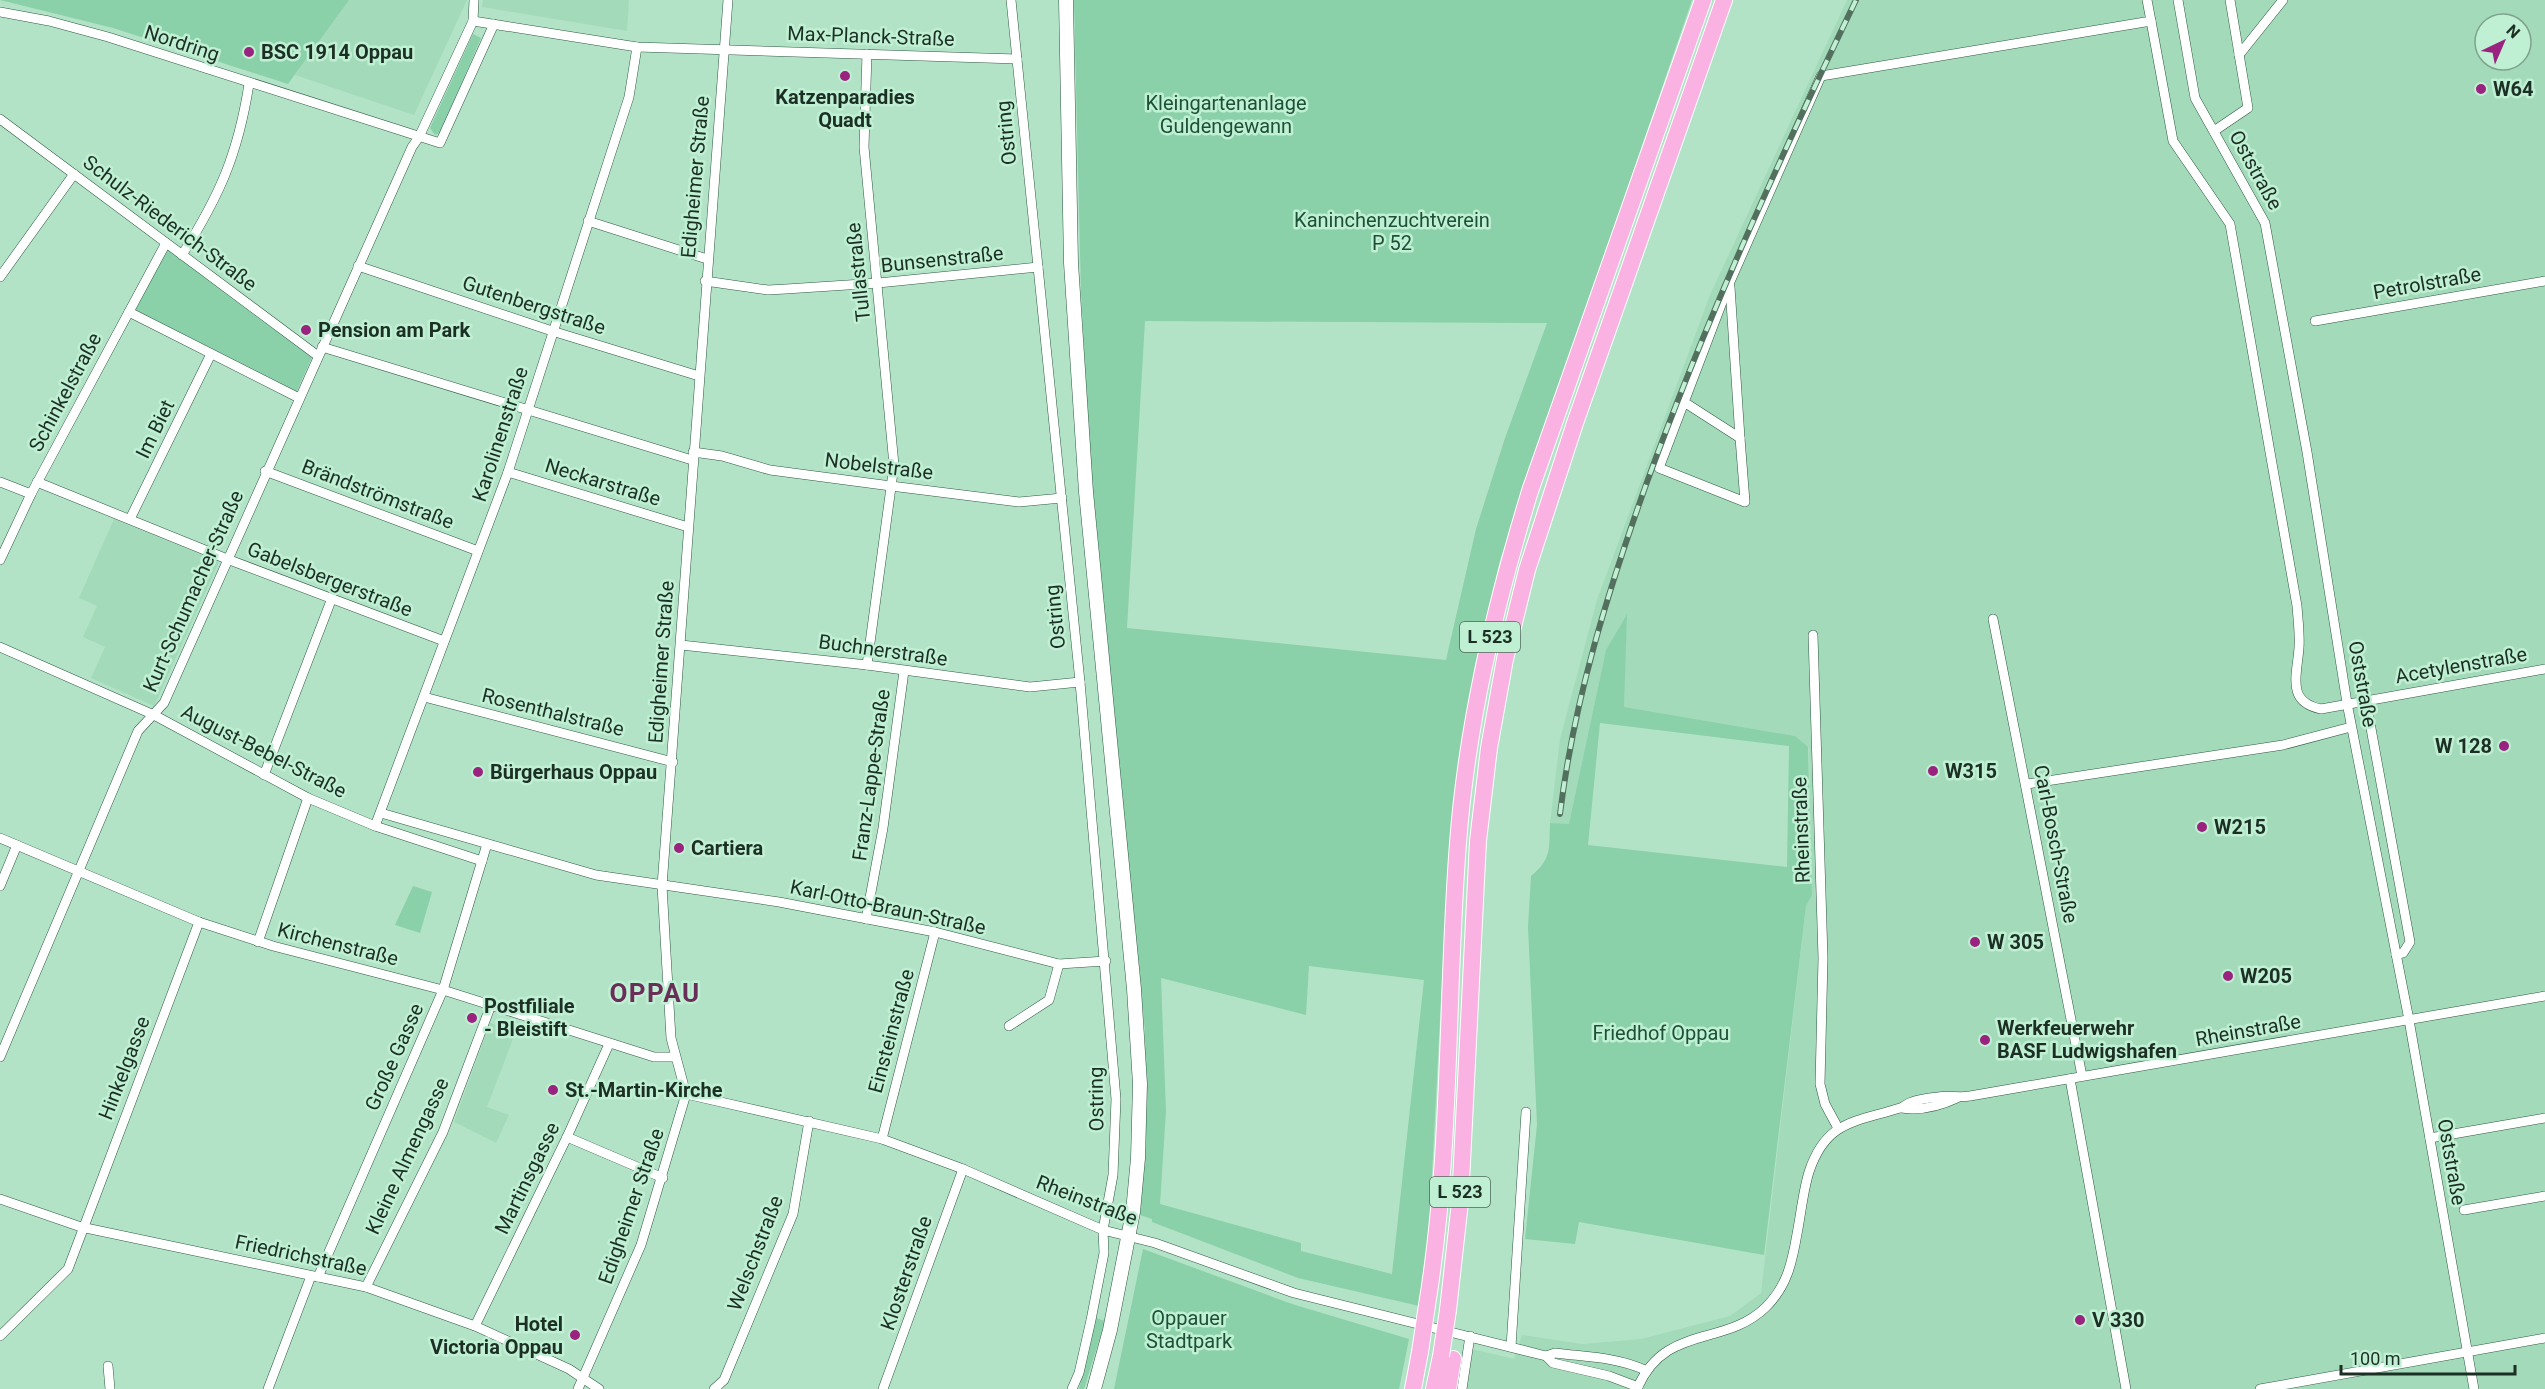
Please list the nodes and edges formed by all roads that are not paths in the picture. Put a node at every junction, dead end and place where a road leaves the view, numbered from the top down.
1 (474, 0) edge
2 (728, 0) edge
3 (1011, 0) edge
4 (1066, 0) edge
5 (1702, 0) edge
6 (1724, 0) edge
7 (2147, 0) edge
8 (2178, 0) edge
9 (2230, 0) edge
10 (2283, 0) edge
11 (0, 12) edge
12 (473, 21) junction
13 (2151, 21) junction
14 (494, 24) junction
15 (637, 47) junction
16 (724, 50) junction
17 (867, 54) junction
18 (2239, 55) junction
19 (1017, 58) junction
20 (249, 84) junction
21 (0, 119) edge
22 (2214, 131) junction
23 (419, 137) junction
24 (74, 174) junction
25 (588, 221) junction
26 (166, 243) junction
27 (182, 255) junction
28 (707, 259) junction
29 (358, 266) junction
30 (1038, 267) junction
31 (0, 277) edge
32 (705, 281) junction
33 (2545, 281) edge
34 (878, 283) junction
35 (1729, 284) junction
36 (129, 312) junction
37 (2315, 321) dead end
38 (552, 331) junction
39 (320, 351) junction
40 (211, 354) junction
41 (699, 376) junction
42 (298, 398) junction
43 (1684, 402) junction
44 (528, 409) junction
45 (1740, 438) junction
46 (692, 456) junction
47 (266, 471) junction
48 (508, 472) junction
49 (0, 482) edge
50 (37, 482) junction
51 (891, 486) junction
52 (31, 494) junction
53 (1062, 498) junction
54 (130, 519) junction
55 (688, 527) junction
56 (478, 551) junction
57 (227, 559) junction
58 (0, 560) edge
59 (332, 598) junction
60 (1993, 619) dead end
61 (1813, 635) dead end
62 (444, 642) junction
63 (681, 645) junction
64 (0, 647) edge
65 (867, 665) junction
66 (2545, 669) edge
67 (904, 671) junction
68 (1080, 682) junction
69 (424, 697) junction
70 (2361, 700) junction
71 (2347, 703) junction
72 (154, 715) junction
73 (2351, 727) junction
74 (673, 762) junction
75 (264, 775) junction
76 (2027, 784) junction
77 (308, 798) junction
78 (381, 813) junction
79 (375, 826) junction
80 (0, 838) edge
81 (487, 844) junction
82 (17, 845) junction
83 (482, 861) junction
84 (77, 871) junction
85 (0, 886) edge
86 (662, 886) junction
87 (866, 919) junction
88 (199, 922) junction
89 (936, 932) junction
90 (258, 942) junction
91 (2396, 955) junction
92 (1106, 961) junction
93 (1059, 964) junction
94 (443, 990) junction
95 (2545, 996) edge
96 (491, 1005) junction
97 (2409, 1020) junction
98 (1008, 1026) dead end
99 (609, 1044) junction
100 (0, 1057) edge
101 (675, 1057) junction
102 (2082, 1076) junction
103 (2070, 1078) junction
104 (686, 1094) junction
105 (1526, 1112) dead end
106 (2545, 1118) edge
107 (809, 1121) junction
108 (1838, 1128) junction
109 (567, 1137) junction
110 (2430, 1138) junction
111 (882, 1139) junction
112 (963, 1170) junction
113 (663, 1178) junction
114 (2545, 1196) edge
115 (0, 1199) edge
116 (2464, 1210) dead end
117 (81, 1227) junction
118 (1103, 1230) junction
119 (1129, 1236) junction
120 (314, 1276) junction
121 (366, 1287) junction
122 (475, 1326) junction
123 (0, 1336) edge
124 (1470, 1336) junction
125 (2545, 1338) edge
126 (1511, 1347) junction
127 (2469, 1352) junction
128 (1546, 1356) junction
129 (1447, 1357) junction
130 (108, 1366) dead end
131 (1646, 1370) junction
132 (583, 1378) junction
133 (1462, 1385) edge
134 (1637, 1388) edge
135 (110, 1389) edge
136 (268, 1389) edge
137 (578, 1389) edge
138 (599, 1389) edge
139 (714, 1389) edge
140 (883, 1389) edge
141 (1072, 1389) edge
142 (1094, 1389) edge
143 (1413, 1389) edge
144 (1434, 1389) edge
145 (1448, 1389) edge
146 (2126, 1389) edge
147 (2260, 1389) edge
148 (2474, 1389) edge

1 - 12 street, Kurt-Schumacher-Straße
2 - 16 street, Edigheimer Straße
3 - 19 street, Ostring
4 - 119 street
5 - 143 highway, L 523, bridge
6 - 129 highway, L 523, bridge
7 - 13 street
8 - 22 street, Oststraße
9 - 18 street
10 - 18 street
11 - 20 street, Nordring
12 - 14 street
12 - 23 street, Kurt-Schumacher-Straße
13 - 35 street
13 - 71 street, Acetylenstraße
14 - 15 street
14 - 23 street
15 - 16 street
15 - 25 street, Karolinenstraße
16 - 17 street, Max-Planck-Straße
16 - 28 street, Edigheimer Straße
17 - 19 street, Max-Planck-Straße
17 - 34 street, Tullastraße
18 - 22 street
19 - 30 street, Ostring
20 - 23 street, Nordring
20 - 27 street
21 - 24 street, Schulz-Riederich-Straße
22 - 71 street, Oststraße
23 - 29 street, Kurt-Schumacher-Straße
24 - 26 street, Schulz-Riederich-Straße
24 - 31 street
25 - 28 street
25 - 38 street, Karolinenstraße
26 - 27 street, Schulz-Riederich-Straße
26 - 36 street, Schinkelstraße
27 - 39 street, Schulz-Riederich-Straße
28 - 32 street, Edigheimer Straße
29 - 38 street, Gutenbergstraße
29 - 39 street, Kurt-Schumacher-Straße
30 - 34 street, Bunsenstraße
30 - 53 street, Ostring
32 - 34 street, Bunsenstraße
32 - 41 street, Edigheimer Straße
33 - 37 street, Petrolstraße
34 - 51 street, Tullastraße
35 - 43 street
35 - 45 street
36 - 40 street
36 - 50 street, Schinkelstraße
38 - 41 street, Gutenbergstraße
38 - 44 street, Karolinenstraße
39 - 42 street, Kurt-Schumacher-Straße
39 - 44 street, Schulz-Riederich-Straße
40 - 42 street
40 - 54 street, Im Biet
41 - 46 street, Edigheimer Straße
42 - 47 street, Kurt-Schumacher-Straße
43 - 45 street
43 - 45 street
44 - 46 street, Nobelstraße
44 - 48 street, Karolinenstraße
46 - 51 street, Nobelstraße
46 - 55 street, Edigheimer Straße
47 - 56 street, Brändströmstraße
47 - 57 street, Kurt-Schumacher-Straße
48 - 55 street, Neckarstraße
48 - 56 street, Karolinenstraße
49 - 52 street
50 - 52 street, Schinkelstraße
50 - 54 street, Gabelsbergerstraße
51 - 53 street, Nobelstraße
51 - 65 street, Tullastraße
52 - 58 street, Schinkelstraße
53 - 68 street, Ostring
54 - 57 street, Gabelsbergerstraße
55 - 63 street, Edigheimer Straße
56 - 62 street, Karolinenstraße
57 - 59 street, Gabelsbergerstraße
57 - 72 street, Kurt-Schumacher-Straße
59 - 62 street, Gabelsbergerstraße
59 - 75 street
60 - 76 street, Carl-Bosch-Straße
61 - 108 street, Rheinstraße
62 - 69 street, Karolinenstraße
63 - 65 street, Buchnerstraße
63 - 74 street, Edigheimer Straße
64 - 72 street, August-Bebel-Straße
65 - 67 street, Buchnerstraße
66 - 70 street, Acetylenstraße
67 - 68 street, Buchnerstraße
67 - 87 street, Franz-Lappe-Straße
68 - 92 street, Ostring
69 - 74 street, Rosenthalstraße
69 - 78 street, Karolinenstraße
70 - 71 street, Acetylenstraße
70 - 91 street
71 - 73 street, Oststraße
72 - 75 street, August-Bebel-Straße
72 - 84 street, Kurt-Schumacher-Straße
73 - 76 street
73 - 91 street, Oststraße
74 - 86 street, Edigheimer Straße
75 - 77 street, August-Bebel-Straße
76 - 102 street, Carl-Bosch-Straße
77 - 79 street, August-Bebel-Straße
77 - 90 street
78 - 79 street, Karolinenstraße
78 - 81 street
79 - 83 street, August-Bebel-Straße
80 - 82 street, Kirchenstraße
81 - 83 street, Große Gasse
81 - 86 street
82 - 84 street, Kirchenstraße
82 - 85 street
83 - 94 street, Große Gasse
84 - 88 street, Kirchenstraße
84 - 100 street, Kurt-Schumacher-Straße
86 - 87 street, Karl-Otto-Braun-Straße
86 - 101 street, Edigheimer Straße
87 - 89 street, Karl-Otto-Braun-Straße
88 - 90 street, Kirchenstraße
88 - 117 street, Hinkelgasse
89 - 93 street, Karl-Otto-Braun-Straße
89 - 111 street, Einsteinstraße
90 - 94 street, Kirchenstraße
91 - 97 street, Oststraße
92 - 93 street, Karl-Otto-Braun-Straße
92 - 118 street, Ostring
93 - 98 street
94 - 96 street, Kirchenstraße
94 - 120 street, Große Gasse
95 - 97 street, Rheinstraße
96 - 99 street, Kirchenstraße
96 - 121 street, Kleine Almengasse
97 - 102 street, Rheinstraße
97 - 110 street, Oststraße
99 - 101 street, Kirchenstraße
99 - 109 street, Martinsgasse
101 - 104 street, Edigheimer Straße
102 - 103 street, Rheinstraße
103 - 108 street, Rheinstraße
103 - 146 street
104 - 107 street, Rheinstraße
104 - 113 street, Edigheimer Straße
105 - 126 street
106 - 110 street
107 - 111 street, Rheinstraße
107 - 139 street, Welschstraße
108 - 131 street
109 - 113 street
109 - 122 street, Martinsgasse
110 - 127 street, Oststraße
111 - 112 street, Rheinstraße
112 - 118 street, Rheinstraße
112 - 140 street, Klosterstraße
113 - 132 street, Edigheimer Straße
114 - 116 street
115 - 117 street, Friedrichstraße
117 - 120 street, Friedrichstraße
117 - 123 street, Hinkelgasse
118 - 119 street, Rheinstraße
118 - 141 street, Ostring
119 - 124 street, Rheinstraße
119 - 142 street
120 - 121 street, Friedrichstraße
120 - 136 street, Große Gasse
121 - 122 street, Friedrichstraße
122 - 132 street, Friedrichstraße
124 - 126 street, Rheinstraße
124 - 133 street
125 - 127 street
126 - 128 street, Rheinstraße
127 - 147 street
127 - 148 street, Oststraße
128 - 131 street, Rheinstraße
128 - 134 street, Rheinstraße
129 - 144 highway, L 523
129 - 145 highway
130 - 135 street
131 - 134 street
132 - 137 street, Edigheimer Straße
132 - 138 street, Friedrichstraße

